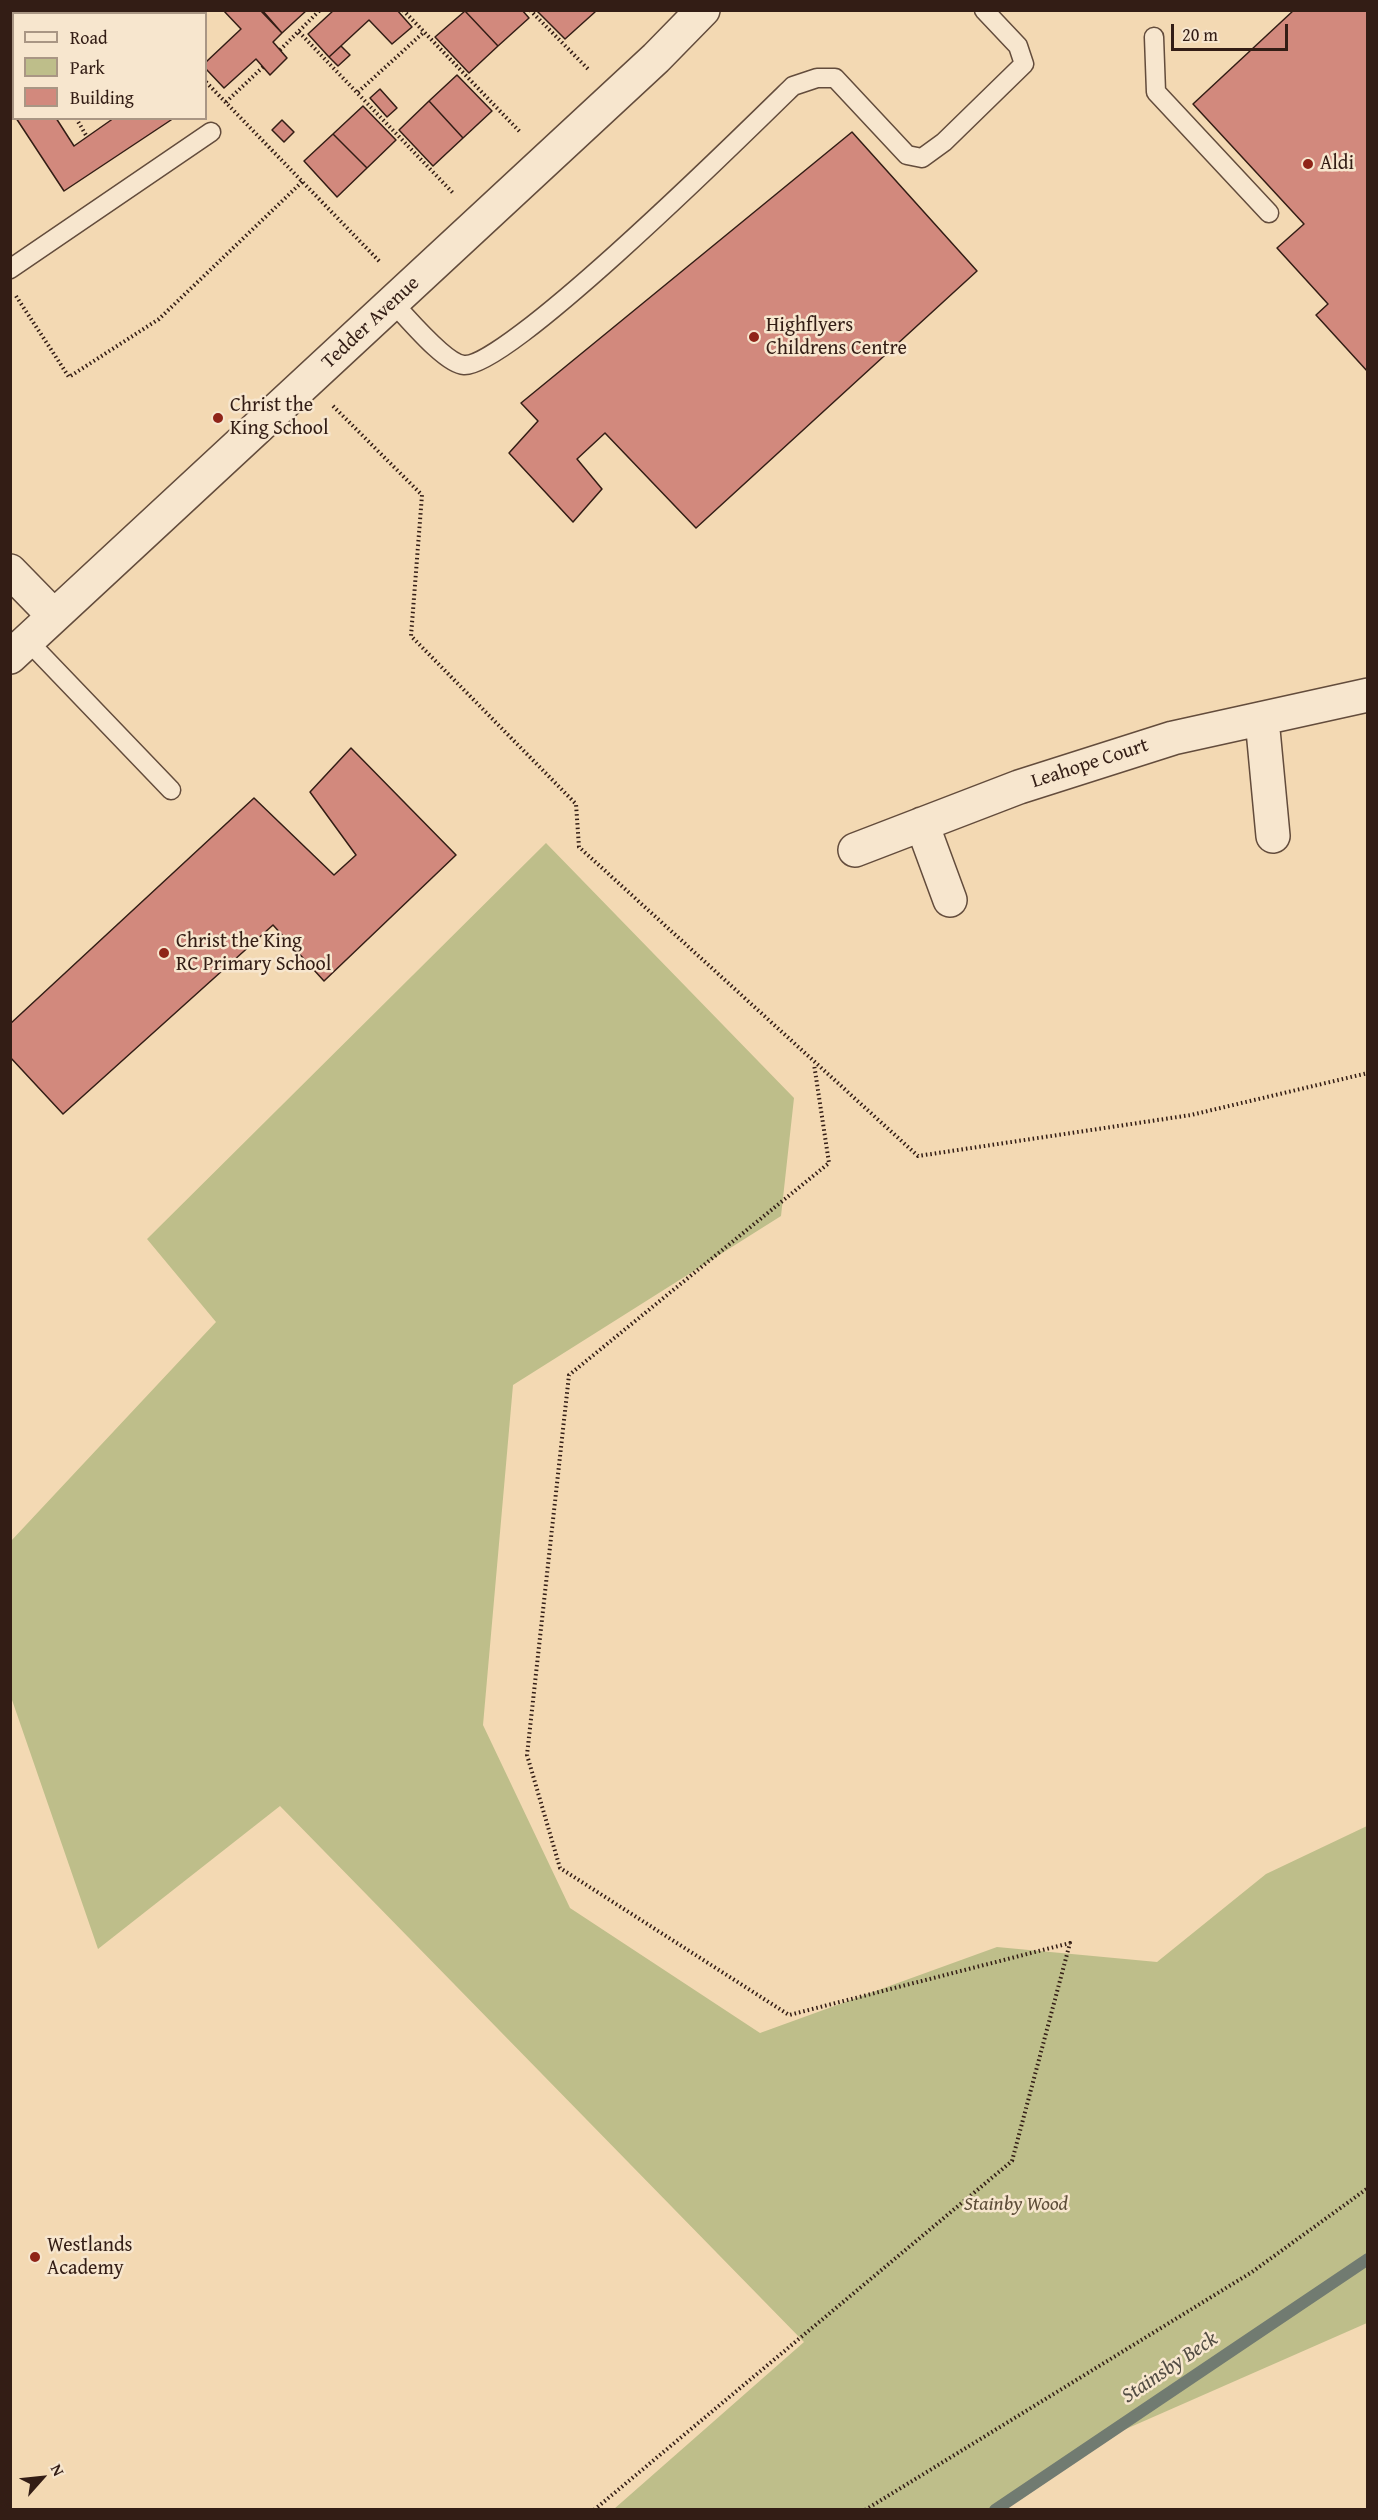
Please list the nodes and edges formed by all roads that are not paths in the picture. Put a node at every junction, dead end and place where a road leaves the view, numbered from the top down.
1 (703, 10) edge
2 (984, 10) edge
3 (1154, 37) dead end
4 (211, 132) road end
5 (1269, 213) dead end
6 (10, 269) edge
7 (400, 296) junction
8 (10, 571) edge
9 (54, 616) junction
10 (19, 649) edge
11 (1368, 695) edge
12 (1262, 719) junction
13 (171, 790) dead end
14 (922, 824) junction
15 (1273, 836) dead end
16 (855, 850) dead end
17 (950, 900) dead end

1 - 7 street, Tedder Avenue
2 - 7 lane
3 - 5 lane
4 - 6 lane
7 - 9 street, Tedder Avenue
8 - 9 street
9 - 10 street, Tedder Avenue
10 - 13 lane
11 - 12 street, Leahope Court
12 - 14 street, Leahope Court
12 - 15 street
14 - 16 street, Leahope Court
14 - 17 street

